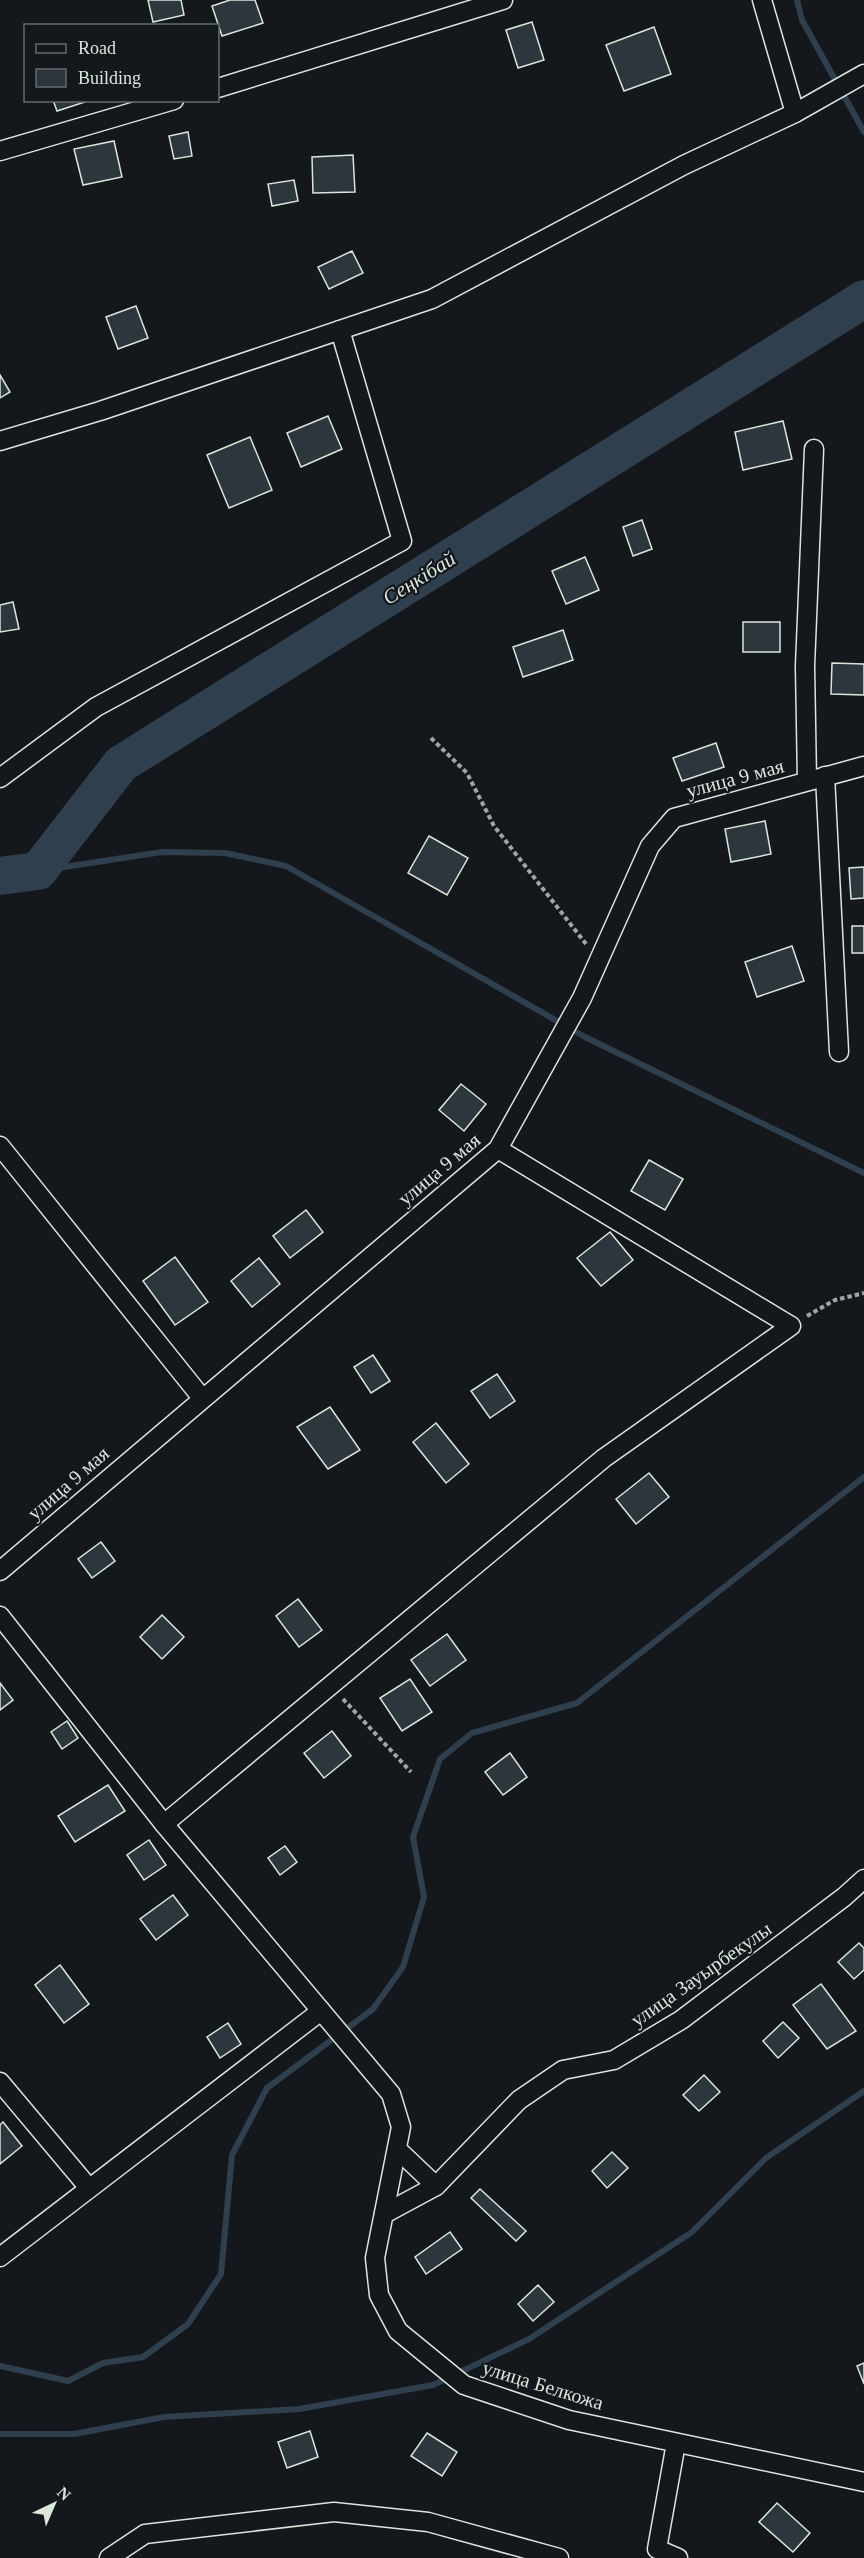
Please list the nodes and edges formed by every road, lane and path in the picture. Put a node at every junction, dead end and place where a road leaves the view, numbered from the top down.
1 (503, 0) edge
2 (762, 0) edge
3 (864, 74) edge
4 (219, 88) edge
5 (167, 102) edge
6 (795, 113) junction
7 (0, 151) edge
8 (340, 330) junction
9 (0, 441) edge
10 (814, 449) dead end
11 (431, 738) dead end
12 (864, 766) edge
13 (0, 777) edge
14 (816, 779) junction
15 (599, 961) junction
16 (839, 1052) dead end
17 (0, 1146) edge
18 (498, 1149) junction
19 (864, 1293) edge
20 (790, 1326) junction
21 (202, 1398) junction
22 (0, 1571) edge
23 (0, 1616) edge
24 (330, 1685) junction
25 (411, 1772) dead end
26 (164, 1824) junction
27 (864, 1878) edge
28 (321, 2011) junction
29 (0, 2082) edge
30 (396, 2149) junction
31 (436, 2186) junction
32 (89, 2188) junction
33 (384, 2214) junction
34 (0, 2257) edge
35 (676, 2443) junction
36 (864, 2482) edge
37 (649, 2554) edge
38 (109, 2558) edge
39 (559, 2558) edge
40 (678, 2558) edge

1 - 4 street
2 - 6 street
3 - 6 street
5 - 7 street
6 - 8 street
8 - 9 street
8 - 13 street
10 - 14 street
11 - 15 path
12 - 14 street, улица 9 мая
14 - 15 street, улица 9 мая
14 - 16 street
15 - 18 street, улица 9 мая
17 - 21 street
18 - 20 street
18 - 21 street, улица 9 мая
19 - 20 path
20 - 24 street
21 - 22 street, улица 9 мая
23 - 26 street, улица Белкожа
24 - 25 path
24 - 26 street
26 - 28 street, улица Белкожа
27 - 31 street, улица Зауырбекулы
28 - 30 street, улица Белкожа
28 - 32 street
29 - 32 street
30 - 31 street
30 - 33 street, улица Белкожа
31 - 33 street, улица Зауырбекулы
32 - 34 street
33 - 35 street, улица Белкожа
35 - 36 street, улица Белкожа
35 - 37 street
37 - 40 street
38 - 39 street

